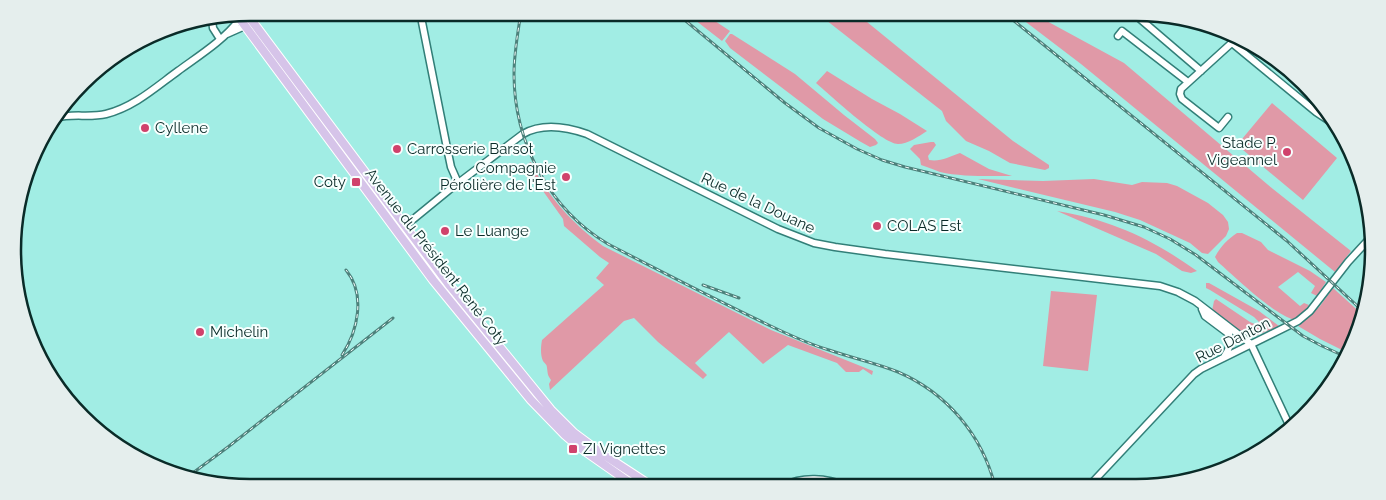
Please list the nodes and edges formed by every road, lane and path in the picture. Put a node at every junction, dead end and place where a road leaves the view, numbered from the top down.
1 (243, 21) edge
2 (247, 21) edge
3 (422, 21) edge
4 (1143, 21) edge
5 (236, 22) edge
6 (213, 24) edge
7 (245, 26) junction
8 (1118, 36) dead end
9 (223, 37) junction
10 (1232, 43) edge
11 (1241, 47) edge
12 (1201, 70) junction
13 (1188, 82) junction
14 (67, 113) edge
15 (1320, 114) edge
16 (72, 115) junction
17 (65, 116) edge
18 (1228, 117) dead end
19 (458, 184) junction
20 (405, 226) junction
21 (397, 231) junction
22 (1365, 244) edge
23 (1200, 306) junction
24 (1251, 344) junction
25 (1223, 359) junction
26 (1287, 422) edge
27 (625, 479) edge
28 (641, 479) edge
29 (1095, 479) edge

1 - 7 main road, Avenue du Président René Coty
2 - 20 main road, Avenue du Président René Coty
3 - 19 street
4 - 12 street
5 - 9 street
6 - 9 street
7 - 9 street
7 - 21 main road, Avenue du Président René Coty
8 - 13 street
9 - 16 street
10 - 12 street
11 - 15 street
12 - 13 street
13 - 18 street
14 - 16 street
16 - 17 street
19 - 20 street, Rue de la Douane
19 - 23 street, Rue de la Douane
20 - 21 main road
20 - 28 main road, Avenue du Président René Coty
21 - 27 main road, Avenue du Président René Coty
22 - 24 street, Rue Danton
23 - 24 street, Rue de la Douane
23 - 25 street, Rue de la Douane
24 - 25 street, Rue Danton
24 - 26 street
25 - 29 street, Rue Danton

